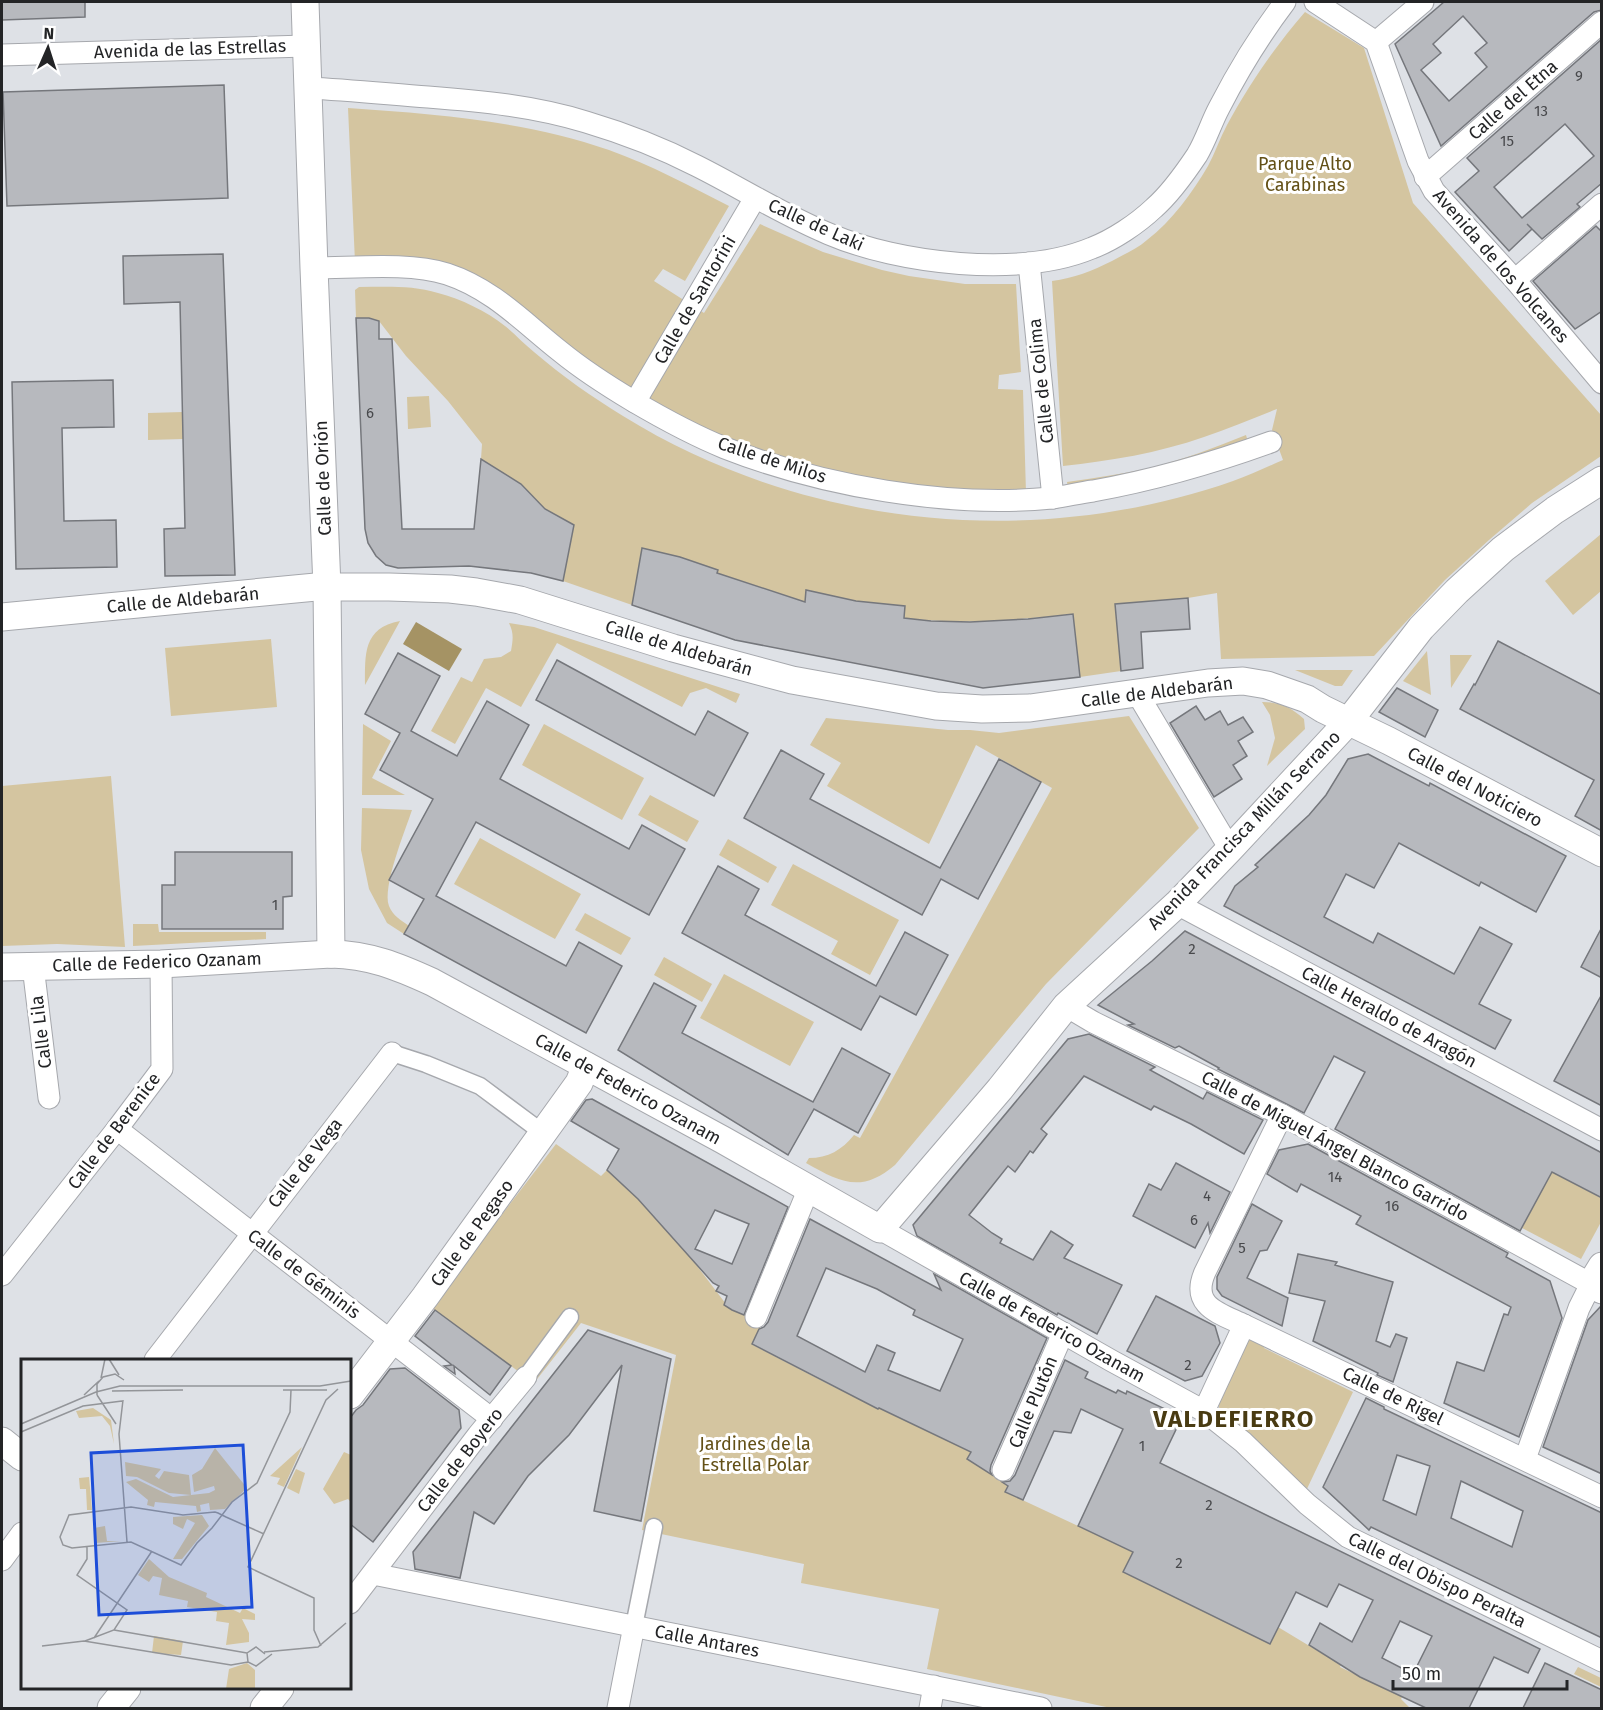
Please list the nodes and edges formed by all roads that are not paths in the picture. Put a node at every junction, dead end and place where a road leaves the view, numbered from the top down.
1 (305, 2) edge
2 (1285, 2) edge
3 (1316, 2) edge
4 (1423, 2) edge
5 (1602, 22) edge
6 (1377, 42) junction
7 (306, 46) junction
8 (2, 55) edge
9 (308, 88) junction
10 (1425, 177) junction
11 (755, 198) junction
12 (1602, 204) edge
13 (1029, 263) junction
14 (314, 268) junction
15 (1515, 280) junction
16 (1602, 383) edge
17 (635, 402) junction
18 (1271, 442) dead end
19 (1602, 480) edge
20 (1053, 498) junction
21 (327, 587) junction
22 (2, 617) edge
23 (1137, 693) junction
24 (1348, 722) junction
25 (1230, 849) junction
26 (1602, 853) edge
27 (1177, 904) junction
28 (331, 954) junction
29 (161, 964) junction
30 (33, 966) junction
31 (2, 967) edge
32 (1066, 1006) junction
33 (392, 1053) joint
34 (586, 1066) junction
35 (49, 1098) dead end
36 (1282, 1115) junction
37 (535, 1127) dead end
38 (117, 1129) junction
39 (1602, 1130) edge
40 (810, 1188) junction
41 (880, 1229) junction
42 (251, 1234) junction
43 (2, 1275) edge
44 (1598, 1280) edge
45 (570, 1317) dead end
46 (756, 1317) dead end
47 (1244, 1325) junction
48 (1063, 1333) junction
49 (391, 1340) junction
50 (155, 1359) edge
51 (526, 1377) joint
52 (351, 1394) edge
53 (1204, 1411) junction
54 (492, 1419) junction
55 (2, 1441) edge
56 (21, 1456) edge
57 (1525, 1459) junction
58 (1003, 1470) dead end
59 (1602, 1497) edge
60 (654, 1527) dead end
61 (21, 1534) edge
62 (2, 1560) edge
63 (373, 1574) junction
64 (351, 1602) edge
65 (634, 1626) junction
66 (1602, 1661) edge
67 (934, 1686) junction
68 (126, 1689) edge
69 (279, 1689) edge
70 (111, 1708) edge
71 (264, 1708) edge
72 (618, 1708) edge
73 (930, 1708) edge
74 (1041, 1708) edge

1 - 7 street, Calle de Orión
2 - 13 street, Calle de Laki
3 - 6 street
4 - 6 street
5 - 10 street, Calle del Etna
6 - 10 street, Avenida de los Volcanes
7 - 8 street, Avenida de las Estrellas
7 - 9 street, Calle de Orión
9 - 11 street, Calle de Laki
9 - 14 street, Calle de Orión
10 - 15 street, Avenida de los Volcanes
11 - 13 street, Calle de Laki
11 - 17 street, Calle de Santorini
12 - 15 street
13 - 20 street, Calle de Colima
14 - 17 street, Calle de Milos
14 - 21 street, Calle de Orión
15 - 16 street, Avenida de los Volcanes
17 - 20 street, Calle de Milos
18 - 20 street, Calle de Milos
19 - 24 street, Avenida Francisca Millán Serrano
21 - 22 street, Calle de Aldebarán
21 - 23 street, Calle de Aldebarán
21 - 28 street, Calle de Orión
23 - 24 street, Calle de Aldebarán
23 - 25 street
24 - 25 street, Avenida Francisca Millán Serrano
24 - 26 street, Calle del Noticiero
25 - 27 street, Avenida Francisca Millán Serrano
27 - 32 street, Avenida Francisca Millán Serrano
27 - 39 street, Calle Heraldo de Aragón
28 - 29 street, Calle de Federico Ozanam
28 - 34 street, Calle de Federico Ozanam
29 - 30 street, Calle de Federico Ozanam
29 - 38 street, Calle de Berenice
30 - 31 street, Calle de Federico Ozanam
30 - 35 street, Calle Lila
32 - 36 street, Calle de Miguel Ángel Blanco Garrido
32 - 41 street, Avenida Francisca Millán Serrano
33 - 37 street
33 - 42 street, Calle de Vega
34 - 40 street, Calle de Federico Ozanam
34 - 49 street, Calle de Pegaso
36 - 44 street, Calle de Miguel Ángel Blanco Garrido
36 - 47 street, Calle de Rigel
38 - 42 street, Calle de Géminis
38 - 43 street, Calle de Berenice
40 - 41 street, Calle de Federico Ozanam
40 - 46 street
41 - 48 street, Calle de Federico Ozanam
42 - 49 street, Calle de Géminis
42 - 50 street, Calle de Vega
44 - 57 street
45 - 51 street, Calle de Boyero
47 - 53 street
47 - 57 street, Calle de Rigel
48 - 53 street, Calle de Federico Ozanam
48 - 58 street, Calle Plutón
49 - 52 street, Calle de Pegaso
49 - 54 street, Calle de Géminis
51 - 54 street, Calle de Boyero
53 - 66 street, Calle del Obispo Peralta
54 - 63 street, Calle de Boyero
55 - 56 street
57 - 59 street, Calle de Rigel
60 - 65 street
61 - 62 street
63 - 64 street, Calle de Boyero
63 - 65 street, Calle Antares
65 - 67 street, Calle Antares
65 - 72 street
67 - 73 street
67 - 74 street, Calle Antares
68 - 70 street
69 - 71 street

